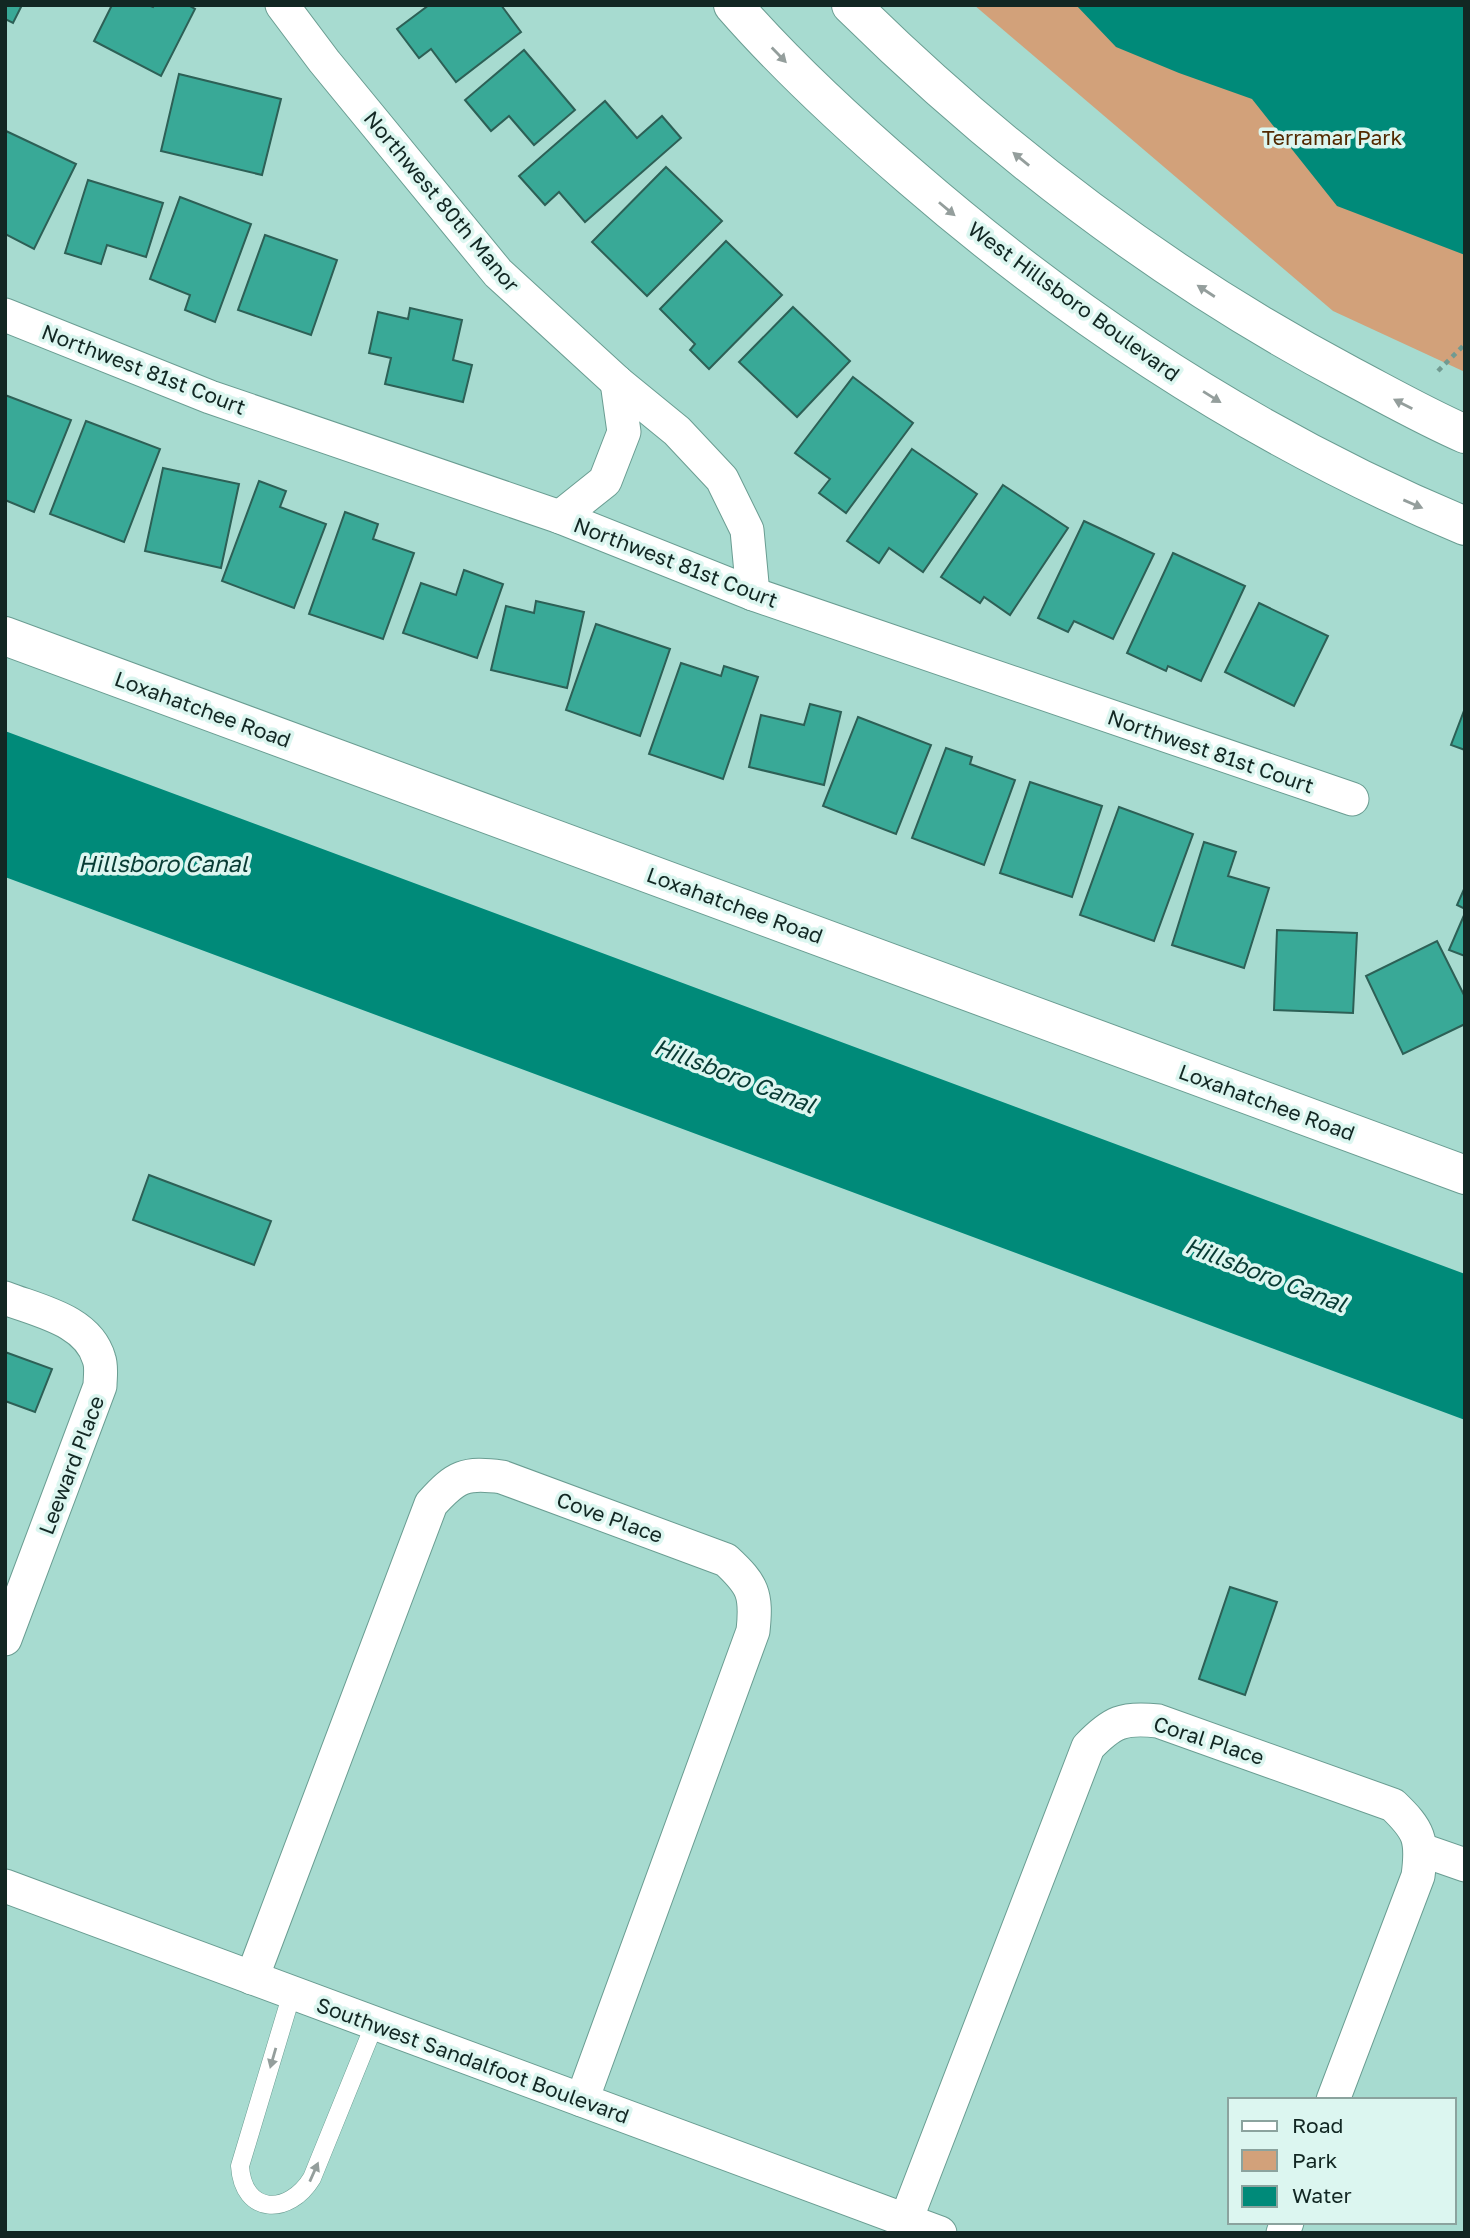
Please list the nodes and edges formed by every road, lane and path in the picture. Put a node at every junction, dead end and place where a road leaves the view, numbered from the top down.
1 (282, 5) edge
2 (733, 5) edge
3 (851, 5) edge
4 (5, 315) edge
5 (1465, 344) edge
6 (1438, 371) dead end
7 (617, 382) junction
8 (1465, 434) edge
9 (560, 517) junction
10 (1465, 526) edge
11 (753, 594) junction
12 (5, 636) edge
13 (1352, 799) dead end
14 (1465, 1175) edge
15 (5, 1298) edge
16 (5, 1639) edge
17 (1422, 1850) junction
18 (1465, 1865) edge
19 (5, 1886) edge
20 (253, 1978) junction
21 (292, 1993) junction
22 (375, 2023) junction
23 (1334, 2098) edge
24 (582, 2100) junction
25 (906, 2220) junction
26 (940, 2233) edge

1 - 7 street, Northwest 80th Manor
2 -> 10 street, West Hillsboro Boulevard
8 -> 3 street
4 - 9 street, Northwest 81st Court
5 - 6 path
7 - 9 street
7 - 11 street, Northwest 80th Manor
9 - 11 street, Northwest 81st Court
11 - 13 street, Northwest 81st Court
12 - 14 street, Loxahatchee Road
15 - 16 street, Leeward Place
17 - 18 street
17 - 23 street
17 - 25 street, Coral Place
19 - 20 street, Southwest Sandalfoot Boulevard
20 - 21 street, Southwest Sandalfoot Boulevard
20 - 24 street, Cove Place
21 - 22 street, Southwest Sandalfoot Boulevard
21 -> 22 lane
22 - 24 street, Southwest Sandalfoot Boulevard
24 - 25 street, Southwest Sandalfoot Boulevard
25 - 26 street, Southwest Sandalfoot Boulevard

